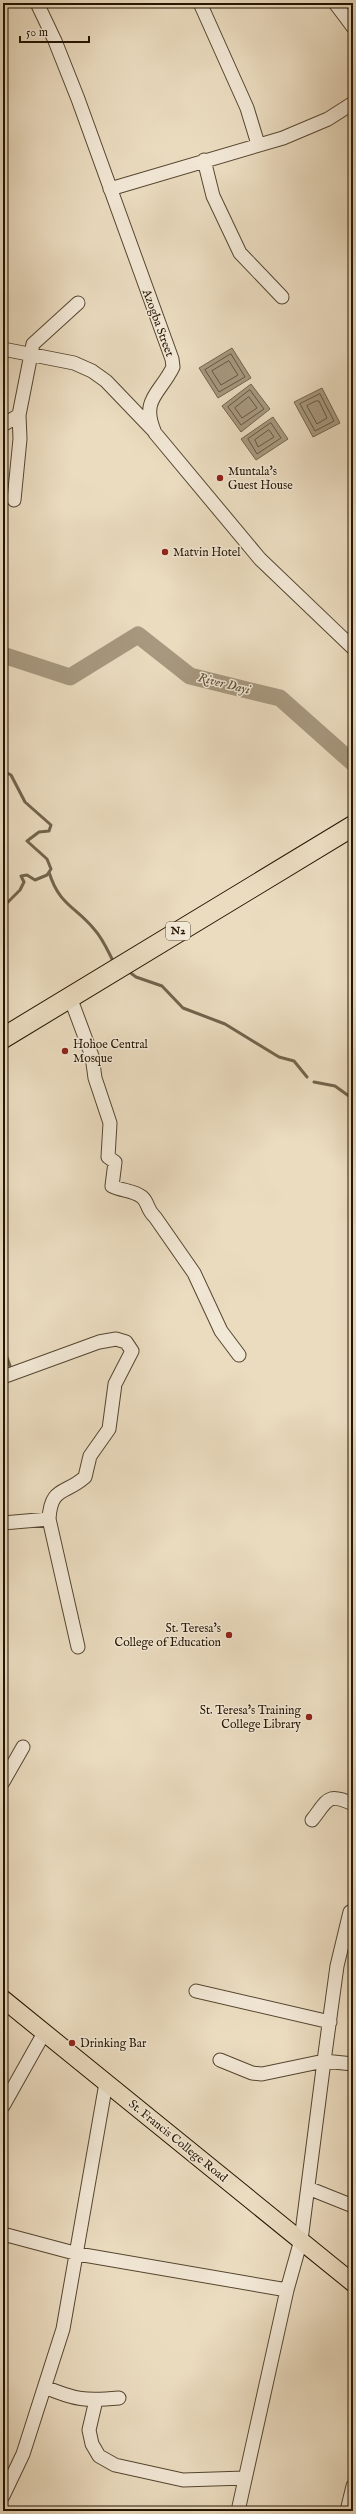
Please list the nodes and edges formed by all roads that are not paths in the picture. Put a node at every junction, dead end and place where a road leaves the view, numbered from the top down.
1 (36, 3) edge
2 (200, 3) edge
3 (335, 3) edge
4 (353, 27) edge
5 (353, 103) edge
6 (258, 144) junction
7 (204, 160) junction
8 (110, 189) junction
9 (282, 297) dead end
10 (78, 304) dead end
11 (3, 349) edge
12 (31, 353) junction
13 (20, 415) junction
14 (3, 424) edge
15 (155, 433) junction
16 (14, 500) dead end
17 (353, 648) edge
18 (352, 829) edge
19 (70, 997) junction
20 (3, 1038) edge
21 (239, 1355) dead end
22 (3, 1377) edge
23 (49, 1519) junction
24 (3, 1523) edge
25 (78, 1647) dead end
26 (23, 1747) dead end
27 (3, 1782) edge
28 (353, 1804) edge
29 (312, 1820) dead end
30 (350, 1912) dead end
31 (196, 1991) dead end
32 (3, 1999) edge
33 (330, 2022) junction
34 (44, 2033) junction
35 (220, 2060) dead end
36 (324, 2061) junction
37 (353, 2064) edge
38 (106, 2083) junction
39 (3, 2106) edge
40 (308, 2188) junction
41 (353, 2206) edge
42 (3, 2234) edge
43 (300, 2240) junction
44 (78, 2254) junction
45 (353, 2283) edge
46 (287, 2290) junction
47 (45, 2387) junction
48 (119, 2398) dead end
49 (96, 2400) junction
50 (245, 2478) junction
51 (353, 2486) edge
52 (3, 2496) edge
53 (238, 2511) edge
54 (347, 2511) edge

1 - 8 street, Azogba Street
2 - 6 street
3 - 4 street
5 - 6 street
6 - 7 street
7 - 8 street
7 - 9 street
8 - 15 street, Azogba Street
10 - 12 street
11 - 12 street
12 - 13 street
12 - 15 street
13 - 14 street
13 - 16 street
15 - 17 street, Azogba Street
18 - 19 highway, N2
19 - 20 highway, N2
19 - 21 street
22 - 23 street
23 - 24 street
23 - 25 street
26 - 27 street
28 - 29 street
30 - 33 street
31 - 33 street
32 - 34 main road, St. Francis College Road
33 - 36 street
34 - 38 main road, St. Francis College Road
34 - 39 street
35 - 36 street
36 - 37 street
36 - 40 street
38 - 43 main road, St. Francis College Road
38 - 44 street
40 - 41 street
40 - 43 street
42 - 44 street
43 - 45 main road, St. Francis College Road
43 - 46 street
44 - 46 street
44 - 47 street
46 - 50 street
47 - 49 street
47 - 52 street
48 - 49 street
49 - 50 street
50 - 53 street
51 - 54 street

